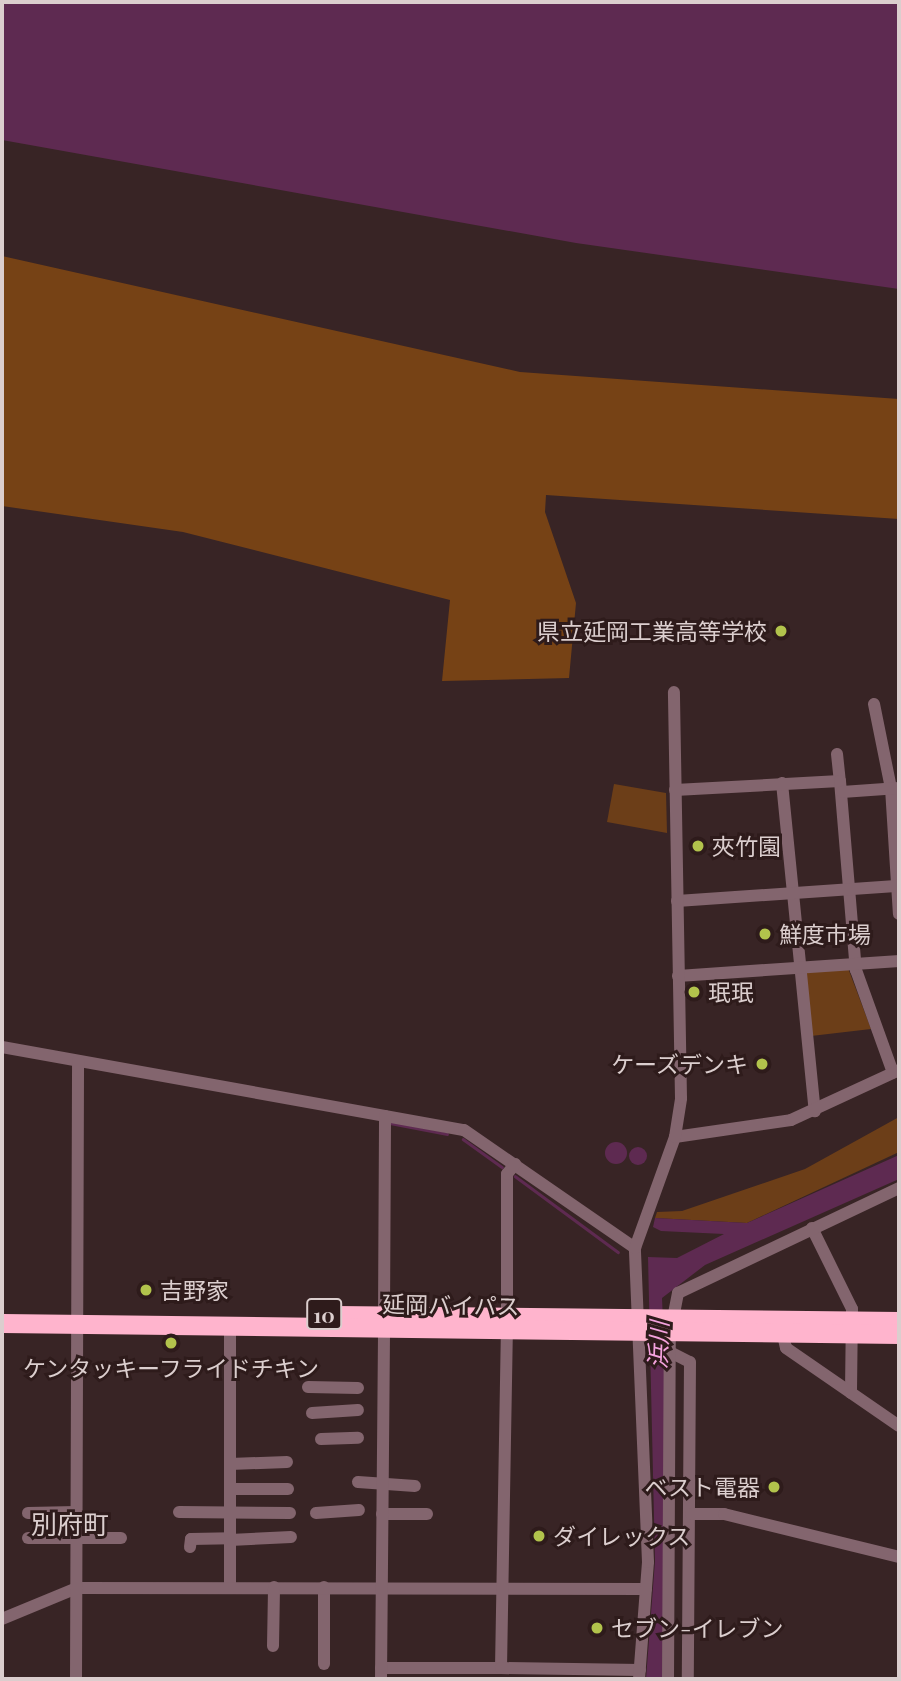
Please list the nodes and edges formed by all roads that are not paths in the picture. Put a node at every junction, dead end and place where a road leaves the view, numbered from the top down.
1 (674, 692) dead end
2 (874, 704) dead end
3 (838, 754) dead end
4 (782, 783) junction
5 (841, 787) junction
6 (895, 788) edge
7 (675, 790) junction
8 (899, 886) edge
9 (851, 888) junction
10 (791, 892) junction
11 (677, 901) junction
12 (899, 914) edge
13 (899, 961) edge
14 (855, 964) junction
15 (798, 968) junction
16 (678, 976) junction
17 (2, 1047) edge
18 (78, 1061) junction
19 (896, 1071) edge
20 (815, 1111) junction
21 (385, 1116) junction
22 (675, 1137) junction
23 (515, 1164) junction
24 (899, 1188) edge
25 (813, 1228) junction
26 (635, 1248) junction
27 (2, 1311) edge
28 (77, 1318) junction
29 (852, 1321) junction
30 (899, 1321) edge
31 (384, 1322) junction
32 (2, 1323) edge
33 (507, 1324) junction
34 (230, 1326) junction
35 (657, 1328) junction
36 (899, 1334) edge
37 (783, 1335) junction
38 (308, 1387) dead end
39 (358, 1388) dead end
40 (851, 1393) junction
41 (359, 1410) dead end
42 (312, 1413) dead end
43 (899, 1426) edge
44 (358, 1438) dead end
45 (321, 1439) dead end
46 (287, 1462) dead end
47 (230, 1464) junction
48 (406, 1481) dead end
49 (358, 1482) dead end
50 (383, 1484) junction
51 (230, 1489) junction
52 (288, 1489) dead end
53 (359, 1510) dead end
54 (76, 1512) junction
55 (179, 1512) dead end
56 (28, 1513) dead end
57 (230, 1513) junction
58 (290, 1513) dead end
59 (316, 1513) dead end
60 (382, 1514) junction
61 (427, 1514) dead end
62 (691, 1514) junction
63 (291, 1537) dead end
64 (28, 1538) dead end
65 (76, 1538) junction
66 (121, 1538) dead end
67 (230, 1539) junction
68 (190, 1547) dead end
69 (899, 1557) edge
70 (274, 1587) junction
71 (324, 1587) junction
72 (382, 1587) junction
73 (506, 1587) junction
74 (77, 1588) junction
75 (230, 1588) junction
76 (646, 1589) junction
77 (2, 1619) edge
78 (273, 1646) dead end
79 (324, 1664) dead end
80 (501, 1668) junction
81 (381, 1674) edge
82 (639, 1675) edge
83 (76, 1679) edge
84 (668, 1679) edge
85 (688, 1679) edge

1 - 7 street
2 - 6 street
3 - 5 street
4 - 5 street
4 - 7 street
4 - 10 street
5 - 6 street
5 - 9 street
6 - 8 street
7 - 11 street
8 - 9 street
8 - 12 street
9 - 10 street
9 - 14 street
10 - 11 street
10 - 15 street
11 - 16 street
13 - 14 street
14 - 15 street
14 - 19 street
15 - 16 street
15 - 20 street
16 - 22 street
17 - 18 street
18 - 21 street
18 - 28 street
19 - 20 street
20 - 22 street
21 - 23 street
21 - 31 street
22 - 26 street
23 - 26 street
23 - 33 street
24 - 25 street
25 - 29 street
25 - 35 street
26 - 35 street
27 - 28 highway, 延岡バイパス / 10
28 - 31 highway, 延岡バイパス / 10
28 - 32 highway, 延岡バイパス / 10
28 - 34 highway, 延岡バイパス / 10
28 - 54 street
29 - 30 highway, 延岡バイパス / 10
29 - 35 highway, 延岡バイパス / 10
29 - 36 highway, 延岡バイパス / 10
29 - 37 highway, 延岡バイパス / 10
29 - 40 street
31 - 33 highway, 延岡バイパス / 10
31 - 34 highway, 延岡バイパス / 10
31 - 50 street
33 - 35 highway, 延岡バイパス / 10
33 - 73 street
34 - 47 street
35 - 37 highway, 延岡バイパス / 10
35 - 62 street
35 - 76 street
35 - 84 street
37 - 40 street
38 - 39 street
40 - 43 street
41 - 42 street
44 - 45 street
46 - 47 street
47 - 51 street
48 - 50 street
49 - 50 street
50 - 60 street
51 - 52 street
51 - 57 street
53 - 59 street
54 - 56 street
54 - 65 street
55 - 57 street
57 - 58 street
57 - 67 street
60 - 61 street
60 - 72 street
62 - 69 street
62 - 85 street
63 - 67 street
64 - 65 street
65 - 66 street
65 - 74 street
67 - 68 street
67 - 75 street
70 - 71 street
70 - 75 street
70 - 78 street
71 - 72 street
71 - 79 street
72 - 73 street
72 - 81 street
73 - 76 street
73 - 80 street
74 - 75 street
74 - 77 street
74 - 83 street
76 - 82 street
80 - 81 street
80 - 82 street

